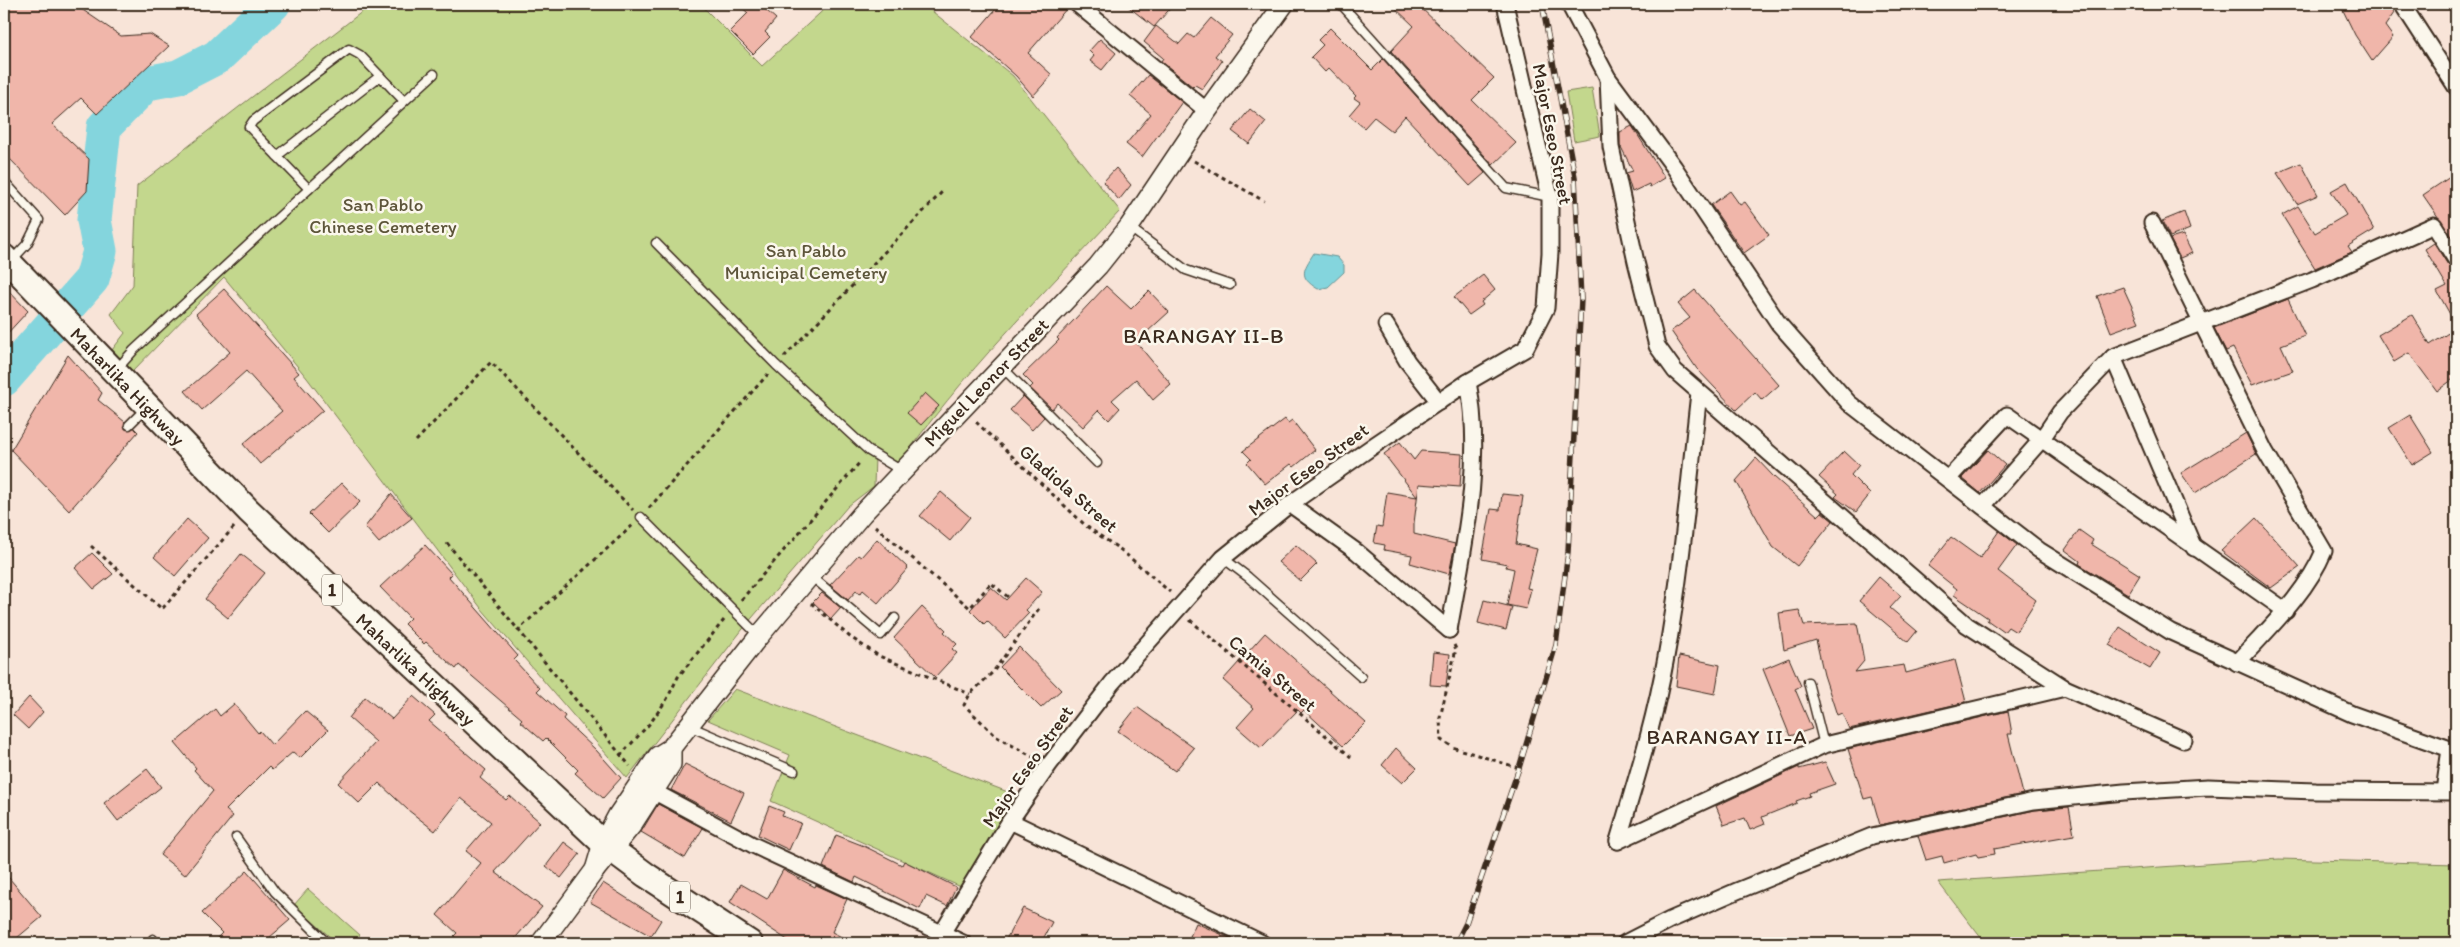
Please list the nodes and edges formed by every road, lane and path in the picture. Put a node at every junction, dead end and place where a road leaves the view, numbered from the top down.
1 (1077, 4) edge
2 (1284, 4) edge
3 (1341, 4) edge
4 (1505, 4) edge
5 (1569, 4) edge
6 (2403, 4) edge
7 (434, 74) dead end
8 (380, 76) junction
9 (1608, 78) junction
10 (2456, 87) edge
11 (404, 101) junction
12 (1207, 111) junction
13 (1178, 152) junction
14 (277, 156) junction
15 (4, 181) edge
16 (309, 189) junction
17 (942, 192) dead end
18 (1550, 197) junction
19 (1264, 201) dead end
20 (2152, 223) dead end
21 (1129, 226) junction
22 (656, 243) dead end
23 (6, 260) edge
24 (2456, 260) edge
25 (1230, 284) dead end
26 (2201, 323) junction
27 (1386, 325) dead end
28 (2113, 357) junction
29 (776, 365) junction
30 (1002, 367) junction
31 (114, 372) junction
32 (1468, 382) junction
33 (1699, 393) junction
34 (1439, 402) junction
35 (148, 406) junction
36 (962, 409) junction
37 (129, 425) dead end
38 (2041, 440) junction
39 (416, 441) dead end
40 (1097, 463) dead end
41 (902, 471) junction
42 (1949, 478) junction
43 (1290, 504) junction
44 (1983, 506) junction
45 (249, 511) junction
46 (862, 514) junction
47 (640, 517) junction
48 (446, 543) dead end
49 (91, 546) dead end
50 (2194, 548) junction
51 (1223, 558) junction
52 (810, 574) junction
53 (1008, 597) dead end
54 (1040, 607) dead end
55 (1181, 607) junction
56 (2286, 611) junction
57 (895, 618) dead end
58 (1449, 630) junction
59 (517, 631) junction
60 (758, 636) junction
61 (2237, 664) junction
62 (1361, 677) dead end
63 (1808, 682) dead end
64 (2065, 688) junction
65 (689, 726) junction
66 (2184, 740) dead end
67 (1824, 745) junction
68 (1351, 756) dead end
69 (1049, 765) junction
70 (1519, 768) dead end
71 (794, 771) dead end
72 (648, 785) junction
73 (2450, 791) edge
74 (1010, 821) junction
75 (236, 837) dead end
76 (607, 846) junction
77 (940, 938) edge
78 (327, 943) edge
79 (541, 943) edge
80 (750, 943) edge
81 (963, 943) edge
82 (1262, 943) edge
83 (1625, 943) edge

1 - 12 street
2 - 12 street, Miguel Leonor Street
3 - 18 lane
4 - 18 street, Major Eseo Street
5 - 9 street
6 - 10 street
7 - 11 lane
8 - 11 lane
8 - 14 lane
8 - 14 lane
9 - 33 street
9 - 42 street
11 - 16 lane
12 - 13 street, Miguel Leonor Street
13 - 19 path
13 - 21 street, Miguel Leonor Street
14 - 16 lane
15 - 23 lane
16 - 31 lane
17 - 29 path
18 - 32 street, Major Eseo Street
20 - 26 street
21 - 25 lane
21 - 30 street, Miguel Leonor Street
22 - 29 lane
23 - 31 main road, Maharlika Highway / 1
24 - 26 street
26 - 28 street
26 - 56 street
27 - 34 street
28 - 38 street
28 - 50 street
29 - 41 lane
29 - 47 path
30 - 36 street, Miguel Leonor Street
30 - 40 lane
31 - 35 main road, Maharlika Highway / 1
32 - 34 street, Major Eseo Street
32 - 58 street
33 - 64 street
33 - 67 street
34 - 43 street, Major Eseo Street
35 - 37 lane
35 - 45 main road, Maharlika Highway / 1
36 - 41 street, Miguel Leonor Street
36 - 55 path, Gladiola Street
38 - 42 street
38 - 44 street
38 - 50 street
39 - 47 path
41 - 46 street, Miguel Leonor Street
42 - 44 street
43 - 51 street, Major Eseo Street
43 - 58 street
44 - 61 street
45 - 49 path
45 - 76 main road, Maharlika Highway / 1
46 - 52 street, Miguel Leonor Street
46 - 53 path
47 - 59 path
47 - 60 lane
48 - 59 path
50 - 56 street
51 - 55 street, Major Eseo Street
51 - 62 lane
52 - 57 lane
52 - 60 street, Miguel Leonor Street
54 - 69 path
55 - 68 path, Camia Street
55 - 69 street, Major Eseo Street
56 - 61 street
58 - 70 path
59 - 72 path
60 - 65 street, Miguel Leonor Street
61 - 73 street
63 - 67 lane
64 - 66 street
64 - 67 street
65 - 71 lane
65 - 72 street, Miguel Leonor Street
69 - 74 street, Major Eseo Street
72 - 76 street, Miguel Leonor Street
72 - 77 street
73 - 83 street
74 - 77 street, Major Eseo Street
74 - 82 street
75 - 78 lane
76 - 79 street, Miguel Leonor Street
76 - 80 main road, Maharlika Highway / 1
77 - 81 street

